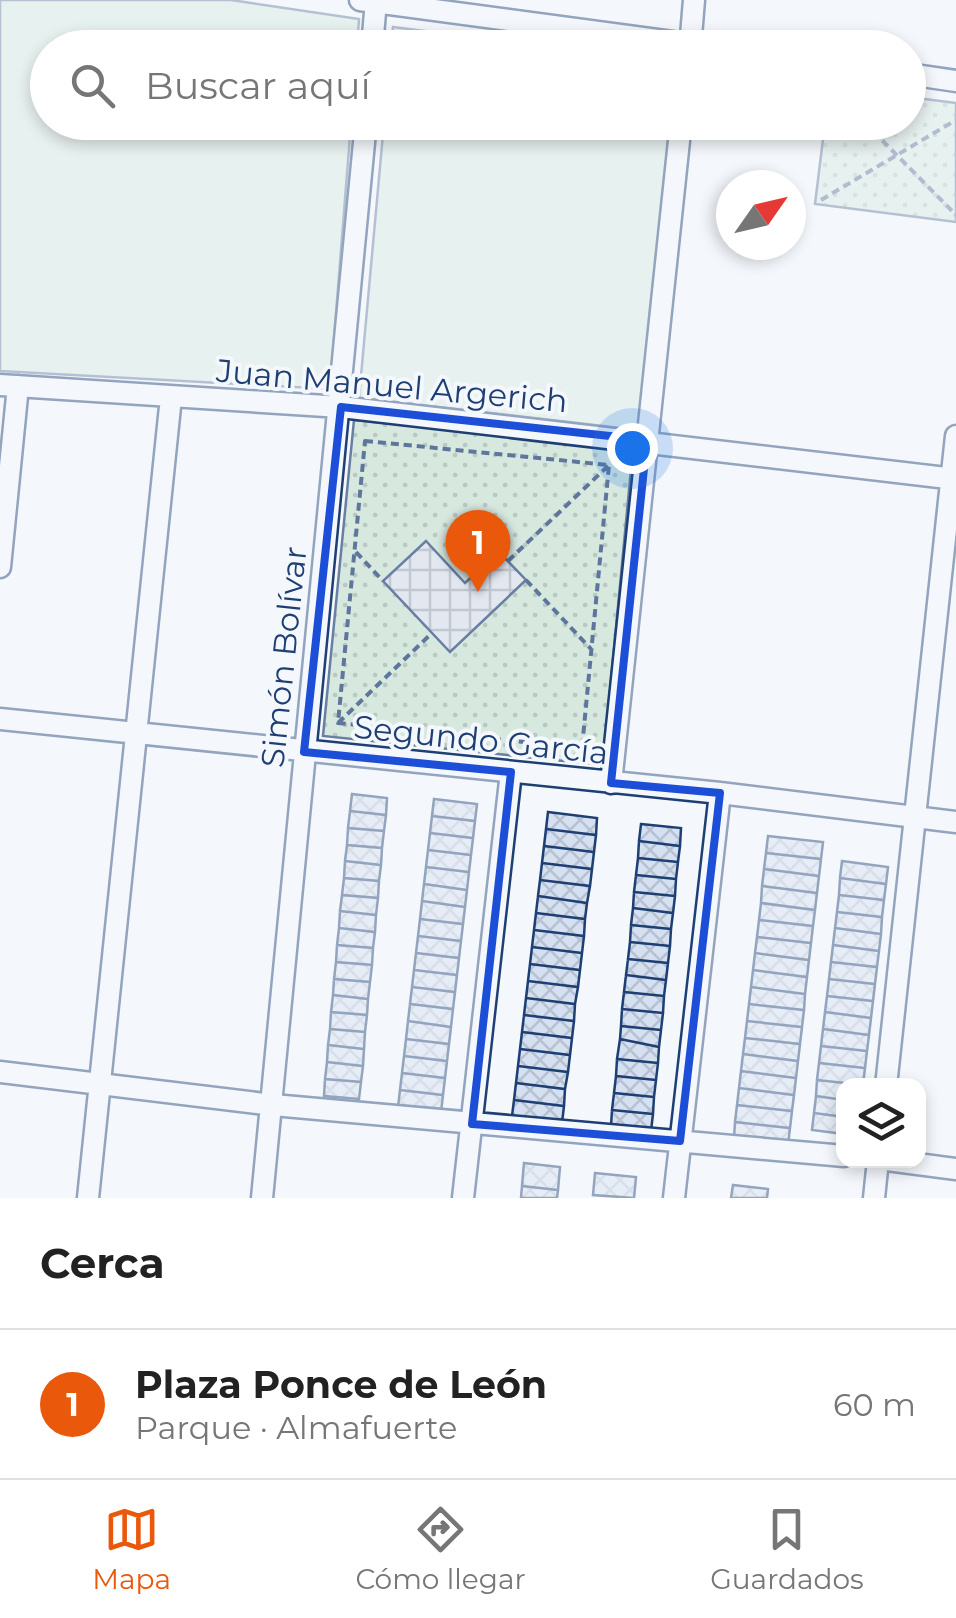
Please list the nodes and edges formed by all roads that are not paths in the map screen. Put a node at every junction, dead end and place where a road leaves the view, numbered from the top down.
1 (694, 0) edge
2 (371, 1) edge
3 (372, 30) edge
4 (577, 30) edge
5 (691, 30) edge
6 (926, 77) edge
7 (956, 81) edge
8 (364, 140) edge
9 (680, 140) edge
10 (9, 385) edge
11 (171, 397) junction
12 (341, 408) junction
13 (956, 436) edge
14 (647, 440) junction
15 (954, 478) edge
16 (0, 568) edge
17 (0, 719) edge
18 (138, 734) junction
19 (304, 752) junction
20 (510, 772) junction
21 (611, 783) junction
22 (720, 793) junction
23 (917, 818) junction
24 (956, 822) edge
25 (0, 1072) edge
26 (887, 1078) edge
27 (99, 1084) junction
28 (272, 1105) junction
29 (472, 1124) junction
30 (680, 1140) junction
31 (836, 1155) edge
32 (926, 1165) edge
33 (877, 1168) edge
34 (956, 1168) edge
35 (88, 1198) edge
36 (262, 1198) edge
37 (463, 1198) edge
38 (674, 1198) edge
39 (874, 1198) edge

1 - 5 street
2 - 3 street
2 - 4 street
6 - 7 street
8 - 12 street, Simón Bolívar
9 - 14 street
10 - 11 street, Juan Manuel Argerich
10 - 16 street
11 - 12 street, Juan Manuel Argerich
11 - 18 street
12 - 14 street, Juan Manuel Argerich
12 - 19 street, Simón Bolívar
13 - 15 street
14 - 15 street, Juan Manuel Argerich
14 - 21 street
15 - 23 street
17 - 18 street, Segundo García
18 - 19 street, Segundo García
18 - 27 street
19 - 20 street, Segundo García
19 - 28 street, Simón Bolívar
20 - 21 street, Segundo García
20 - 29 street
21 - 22 street, Segundo García
22 - 23 street, Segundo García
22 - 30 street
23 - 24 street, Segundo García
23 - 26 street
25 - 27 street
27 - 28 street
27 - 35 street
28 - 29 street
28 - 36 street, Simón Bolívar
29 - 30 street
29 - 37 street
30 - 31 street
30 - 38 street
32 - 34 street
33 - 39 street

